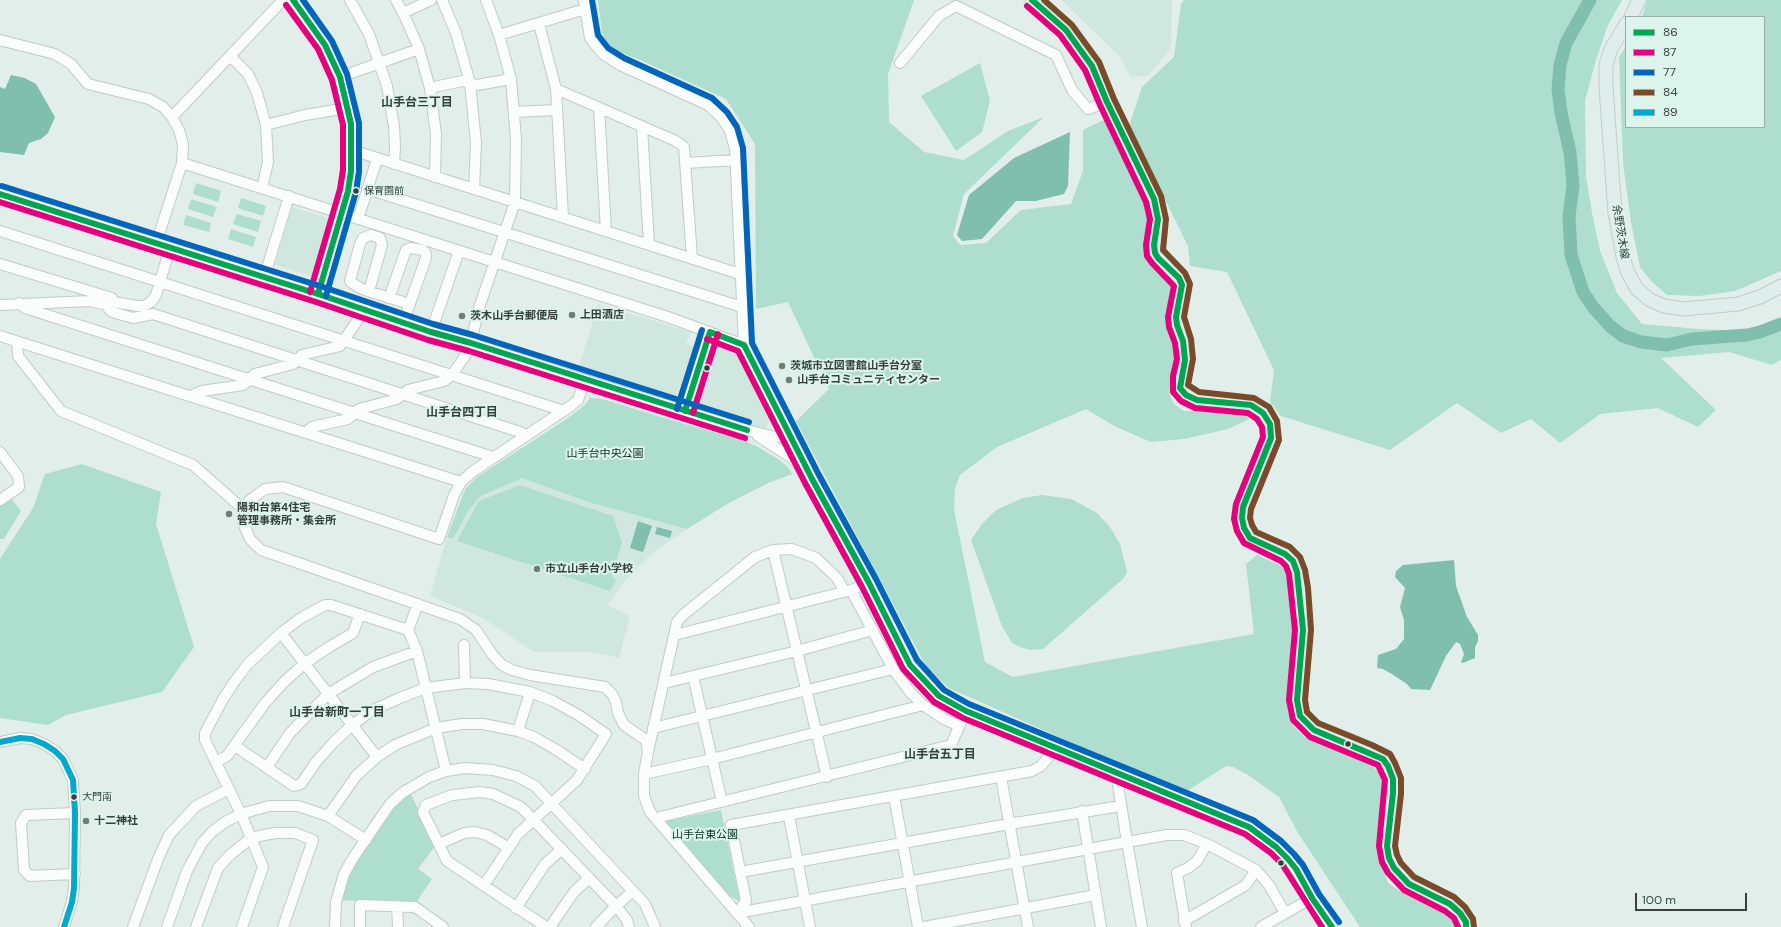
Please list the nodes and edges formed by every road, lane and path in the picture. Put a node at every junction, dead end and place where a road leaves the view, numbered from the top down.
1 (283, 0) edge
2 (293, 0) edge
3 (350, 0) edge
4 (396, 0) edge
5 (431, 0) edge
6 (442, 0) edge
7 (486, 0) edge
8 (1032, 0) edge
9 (1639, 0) edge
10 (584, 4) edge
11 (403, 13) junction
12 (1631, 16) edge
13 (538, 24) junction
14 (1625, 26) edge
15 (499, 35) junction
16 (0, 40) edge
17 (418, 48) junction
18 (231, 57) junction
19 (380, 63) junction
20 (900, 63) dead end
21 (340, 77) junction
22 (511, 79) junction
23 (470, 83) junction
24 (430, 88) junction
25 (556, 89) junction
26 (1107, 102) junction
27 (347, 108) junction
28 (599, 108) junction
29 (557, 110) junction
30 (515, 112) junction
31 (172, 117) junction
32 (266, 125) junction
33 (642, 127) junction
34 (352, 150) junction
35 (377, 159) junction
36 (735, 160) junction
37 (182, 163) junction
38 (686, 163) junction
39 (394, 164) junction
40 (435, 177) junction
41 (262, 188) junction
42 (367, 189) junction
43 (474, 189) junction
44 (0, 194) edge
45 (289, 196) junction
46 (515, 202) junction
47 (341, 214) junction
48 (563, 217) junction
49 (358, 219) junction
50 (0, 231) edge
51 (606, 231) junction
52 (504, 232) junction
53 (156, 244) junction
54 (649, 244) junction
55 (170, 248) junction
56 (459, 251) junction
57 (692, 258) junction
58 (494, 262) junction
59 (0, 264) edge
60 (740, 274) junction
61 (264, 278) junction
62 (160, 282) junction
63 (1781, 286) edge
64 (369, 291) junction
65 (318, 294) junction
66 (389, 298) junction
67 (19, 303) junction
68 (111, 304) junction
69 (410, 304) junction
70 (0, 305) edge
71 (742, 307) junction
72 (364, 311) junction
73 (403, 323) junction
74 (432, 332) junction
75 (710, 332) junction
76 (0, 336) edge
77 (344, 341) junction
78 (17, 342) junction
79 (471, 343) junction
80 (744, 345) junction
81 (297, 360) junction
82 (452, 375) junction
83 (248, 380) junction
84 (585, 380) junction
85 (404, 394) junction
86 (190, 396) junction
87 (564, 411) junction
88 (685, 411) junction
89 (355, 413) junction
90 (747, 430) junction
91 (305, 433) junction
92 (790, 435) junction
93 (526, 436) junction
94 (0, 452) edge
95 (493, 458) junction
96 (812, 479) junction
97 (462, 482) junction
98 (0, 500) edge
99 (243, 509) junction
100 (773, 550) junction
101 (869, 583) junction
102 (848, 591) junction
103 (418, 604) junction
104 (786, 607) junction
105 (360, 614) junction
106 (408, 630) junction
107 (873, 630) junction
108 (280, 633) junction
109 (675, 635) junction
110 (464, 645) dead end
111 (417, 651) junction
112 (797, 651) junction
113 (304, 664) junction
114 (893, 669) junction
115 (693, 676) junction
116 (466, 683) junction
117 (664, 683) junction
118 (426, 688) junction
119 (807, 691) junction
120 (530, 692) junction
121 (328, 694) junction
122 (923, 705) junction
123 (966, 711) junction
124 (701, 716) junction
125 (352, 725) junction
126 (959, 726) junction
127 (436, 728) junction
128 (653, 728) junction
129 (518, 732) junction
130 (817, 732) junction
131 (0, 742) edge
132 (234, 746) junction
133 (1057, 747) junction
134 (648, 752) junction
135 (377, 757) junction
136 (712, 759) junction
137 (216, 762) junction
138 (267, 767) junction
139 (585, 769) junction
140 (446, 771) junction
141 (1116, 772) junction
142 (644, 774) junction
143 (1001, 776) junction
144 (827, 777) junction
145 (229, 788) junction
146 (894, 796) junction
147 (552, 802) junction
148 (722, 802) junction
149 (1121, 806) junction
150 (1082, 811) junction
151 (75, 813) junction
152 (241, 814) junction
153 (328, 816) junction
154 (789, 816) junction
155 (656, 818) junction
156 (534, 820) junction
157 (1009, 824) junction
158 (252, 839) junction
159 (366, 840) junction
160 (1127, 842) junction
161 (903, 843) junction
162 (438, 844) junction
163 (1207, 844) junction
164 (509, 848) junction
165 (562, 849) junction
166 (1088, 849) junction
167 (798, 862) junction
168 (1016, 862) junction
169 (1256, 870) junction
170 (740, 872) junction
171 (75, 874) junction
172 (589, 878) junction
173 (910, 880) junction
174 (484, 885) junction
175 (633, 891) junction
176 (1096, 895) junction
177 (1312, 898) junction
178 (805, 901) junction
179 (397, 906) junction
180 (616, 906) junction
181 (516, 908) junction
182 (1024, 909) junction
183 (737, 913) junction
184 (1285, 913) junction
185 (1185, 924) edge
186 (1268, 925) edge
187 (64, 927) edge
188 (133, 927) edge
189 (167, 927) edge
190 (196, 927) edge
191 (242, 927) edge
192 (283, 927) edge
193 (335, 927) edge
194 (360, 927) edge
195 (398, 927) edge
196 (443, 927) edge
197 (546, 927) edge
198 (550, 927) edge
199 (596, 927) edge
200 (629, 927) edge
201 (655, 927) edge
202 (749, 927) edge
203 (810, 927) edge
204 (918, 927) edge
205 (924, 927) edge
206 (1028, 927) edge
207 (1101, 927) edge
208 (1142, 927) edge
209 (1332, 927) edge
210 (1466, 927) edge

1 - 18 street
2 - 21 street
3 - 19 street
4 - 11 street
5 - 11 street
6 - 23 street
7 - 15 street
8 - 26 main road
9 - 12 main road
10 - 13 street
10 - 36 street
11 - 17 street
13 - 15 street
13 - 25 street
14 - 63 main road, 余野茨木線
15 - 22 street
16 - 31 street
17 - 19 street
17 - 24 street
18 - 31 street
18 - 32 street
19 - 21 street
19 - 39 street
20 - 26 street
21 - 27 street
22 - 23 street
22 - 30 street
23 - 24 street
23 - 43 street
24 - 40 street
25 - 28 street
25 - 29 street
26 - 210 main road
27 - 32 street
27 - 34 street
28 - 33 street
28 - 51 street
29 - 30 street
29 - 48 street
30 - 46 street
31 - 37 street
32 - 41 street
33 - 38 street
33 - 54 street
34 - 35 street
34 - 47 street
35 - 39 street
35 - 42 street
36 - 38 street
36 - 60 street
37 - 41 street
37 - 53 street
38 - 57 street
39 - 40 street
40 - 43 street
41 - 45 street
42 - 49 street
42 - 52 street
43 - 46 street
44 - 53 street
45 - 47 street
45 - 61 street
46 - 48 street
46 - 52 street
47 - 49 street
47 - 65 street
48 - 51 street
49 - 56 street
50 - 62 street
51 - 54 street
52 - 58 street
52 - 71 street
53 - 55 street
54 - 57 street
55 - 61 street
55 - 62 street
56 - 58 street
56 - 74 street
57 - 60 street
58 - 75 street
58 - 79 street
59 - 68 street
60 - 71 street
61 - 65 street
62 - 68 street
62 - 77 street
64 - 64 street
64 - 66 street
65 - 72 street
66 - 69 street
66 - 69 street
67 - 68 street
67 - 70 street
67 - 83 street
68 - 81 street
69 - 73 street
71 - 80 street
72 - 73 street
72 - 77 street
73 - 74 street
74 - 79 street
75 - 80 street
75 - 88 street
76 - 78 street
77 - 81 street
77 - 82 street
78 - 86 street
78 - 99 street
79 - 82 street
79 - 84 street
80 - 92 street
81 - 83 street
81 - 85 street
82 - 85 street
82 - 87 street
83 - 86 street
83 - 89 street
84 - 87 street
84 - 88 street
85 - 89 street
85 - 93 street
86 - 91 street
87 - 93 street
88 - 90 street
89 - 91 street
89 - 95 street
90 - 92 street
90 - 96 street
91 - 97 street
92 - 96 street
93 - 95 street
94 - 98 street
95 - 97 street
96 - 101 street
97 - 99 street
99 - 103 street
100 - 102 street
100 - 104 street
100 - 109 street
101 - 102 street
101 - 123 street
102 - 104 street
102 - 107 street
103 - 106 street
103 - 134 street
104 - 109 street
104 - 112 street
105 - 106 street
105 - 108 street
105 - 113 street
106 - 111 street
107 - 112 street
107 - 114 street
108 - 113 street
108 - 137 street
109 - 117 street
110 - 116 street
111 - 118 street
111 - 121 street
112 - 115 street
112 - 119 street
113 - 121 street
113 - 132 street
114 - 119 street
114 - 122 street
115 - 117 street
115 - 124 street
116 - 118 street
116 - 120 street
117 - 128 street
118 - 125 street
118 - 127 street
119 - 124 street
119 - 130 street
120 - 129 street
120 - 139 street
121 - 125 street
121 - 138 street
122 - 126 street
122 - 130 street
123 - 126 street
123 - 133 street
124 - 128 street
124 - 136 street
125 - 135 street
125 - 138 street
126 - 144 street
127 - 129 street
127 - 135 street
127 - 140 street
128 - 134 street
129 - 139 street
130 - 136 street
130 - 144 street
131 - 151 street
132 - 137 street
132 - 138 street
133 - 141 street
133 - 143 street
134 - 142 street
135 - 153 street
136 - 142 street
136 - 148 street
137 - 145 street
139 - 147 street
140 - 147 street
140 - 159 street
141 - 149 street
141 - 177 street
142 - 155 street
143 - 146 street
143 - 157 street
144 - 148 street
145 - 152 street
145 - 188 street
146 - 154 street
146 - 161 street
147 - 156 street
147 - 175 street
148 - 155 street
149 - 150 street
149 - 160 street
150 - 157 street
150 - 166 street
151 - 171 street
151 - 171 street
152 - 153 street
152 - 158 street
152 - 189 street
153 - 159 street
154 - 167 street
154 - 170 street
155 - 183 street
156 - 162 street
156 - 164 street
156 - 165 street
157 - 161 street
157 - 168 street
158 - 190 street
158 - 191 street
158 - 192 street
159 - 193 street
160 - 163 street
160 - 166 street
160 - 208 street
161 - 167 street
161 - 173 street
162 - 164 street
162 - 174 street
163 - 169 street
163 - 185 street
164 - 174 street
165 - 172 street
165 - 181 street
166 - 168 street
166 - 176 street
167 - 170 street
167 - 178 street
168 - 173 street
168 - 182 street
169 - 184 street
169 - 185 street
170 - 183 street
171 - 187 street
172 - 180 street
172 - 198 street
173 - 178 street
173 - 204 street
174 - 181 street
175 - 180 street
175 - 201 street
176 - 182 street
176 - 207 street
177 - 184 street
177 - 209 street
178 - 183 street
178 - 203 street
179 - 194 street
179 - 195 street
179 - 196 street
180 - 199 street
180 - 200 street
181 - 197 street
182 - 205 street
182 - 206 street
183 - 202 street
184 - 186 street

